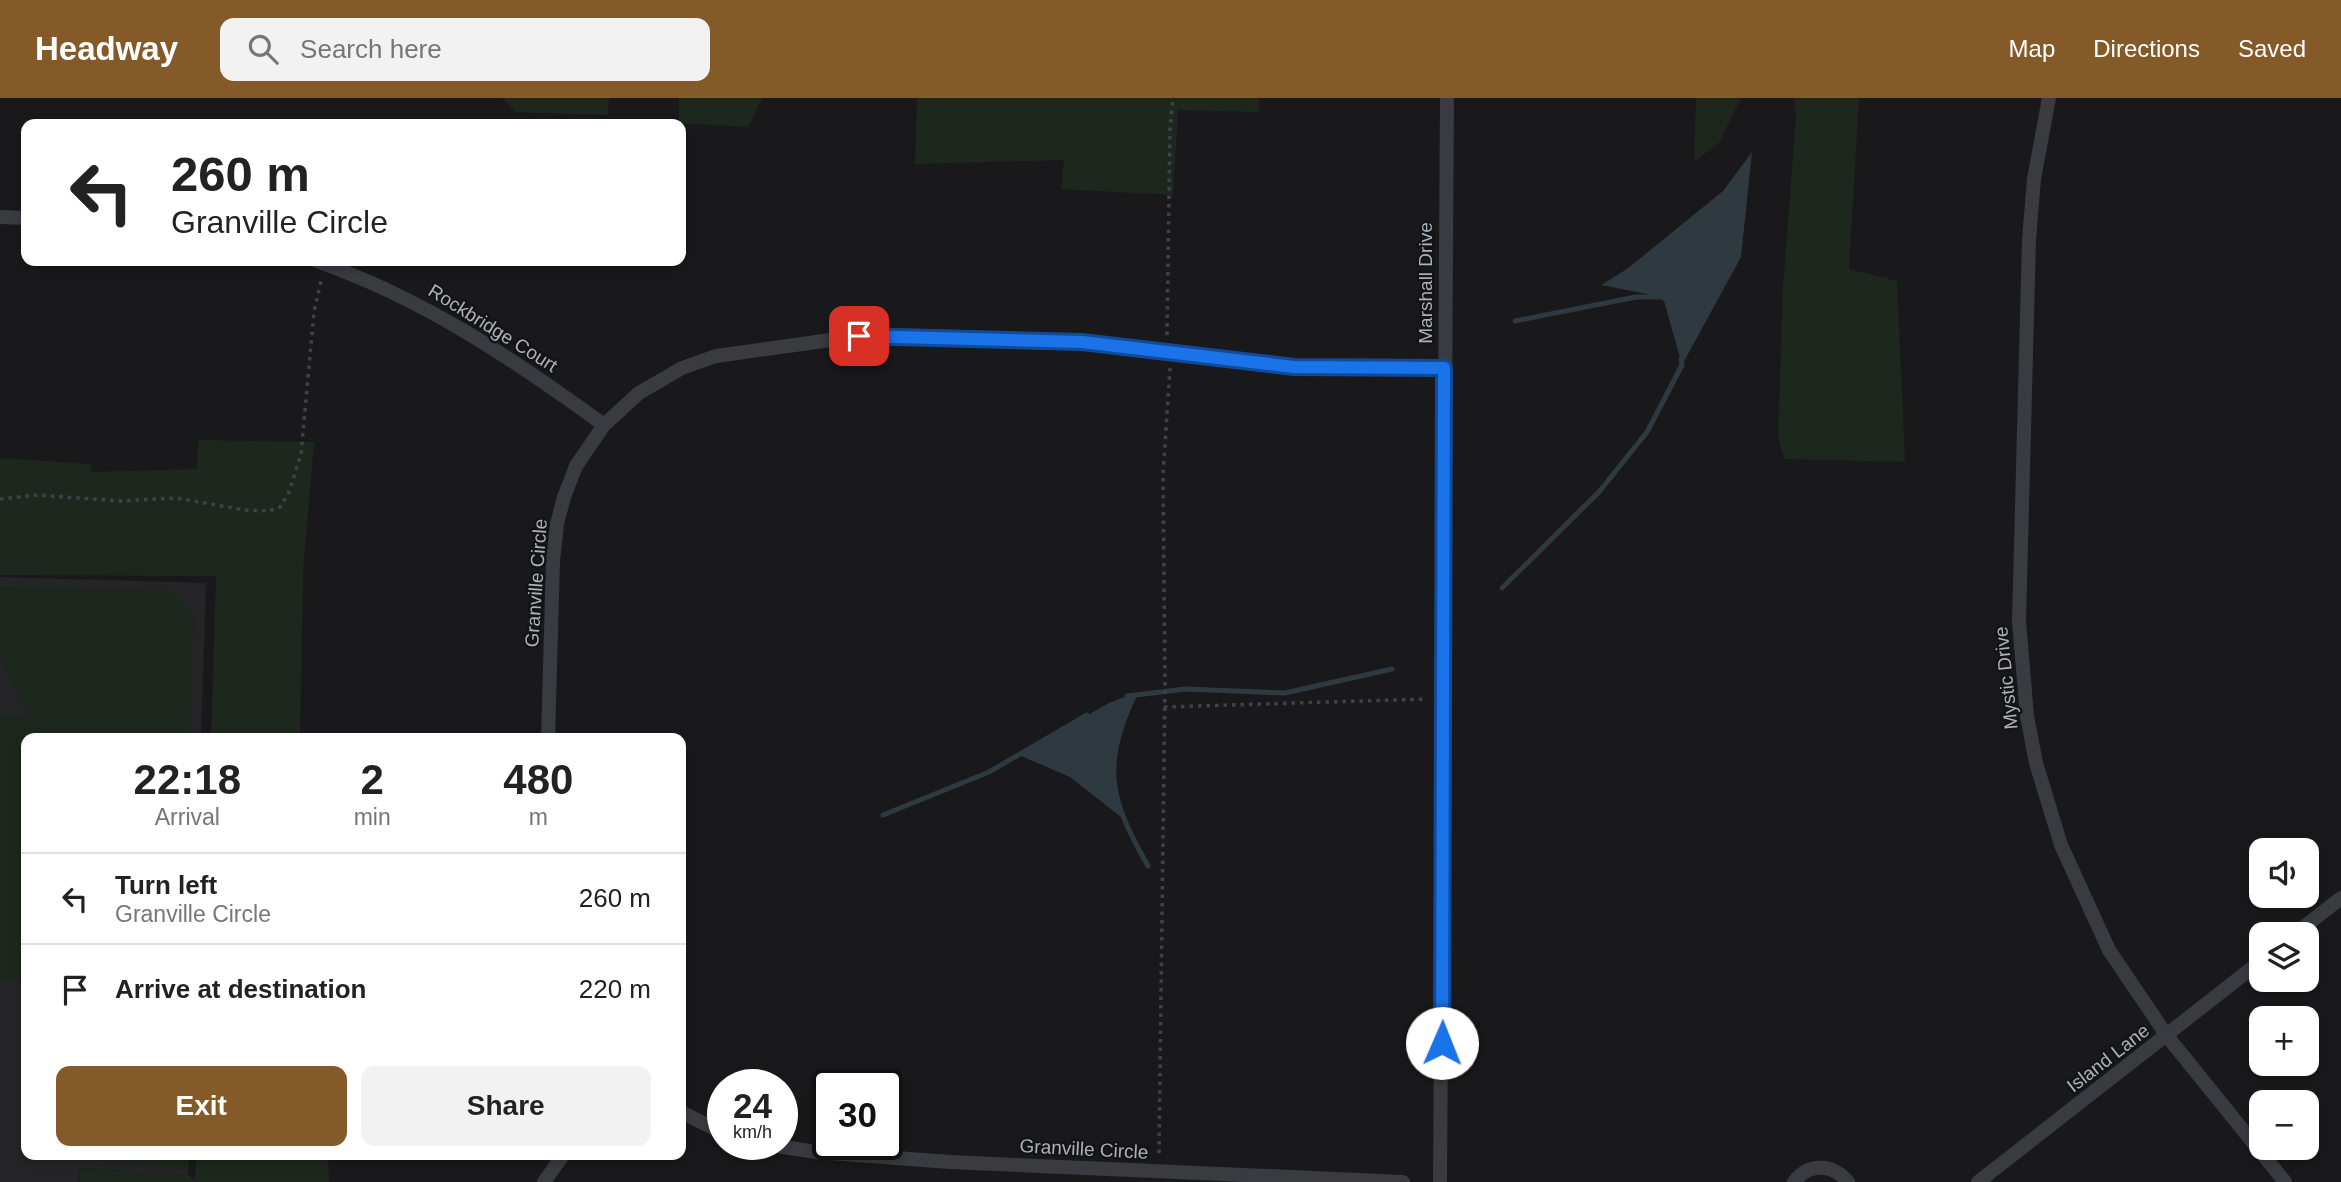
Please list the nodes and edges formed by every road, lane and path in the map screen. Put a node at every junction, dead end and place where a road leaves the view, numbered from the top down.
1 (1173, 98) edge
2 (1447, 98) edge
3 (2049, 98) edge
4 (0, 217) edge
5 (21, 218) edge
6 (328, 266) edge
7 (321, 281) dead end
8 (1167, 335) dead end
9 (1170, 352) junction
10 (1444, 368) junction
11 (604, 425) junction
12 (0, 499) edge
13 (1427, 699) dead end
14 (1164, 707) junction
15 (548, 733) edge
16 (2341, 898) edge
17 (2310, 922) edge
18 (2249, 971) edge
19 (2167, 1036) junction
20 (686, 1114) edge
21 (707, 1125) edge
22 (798, 1149) edge
23 (1159, 1153) dead end
24 (559, 1160) edge
25 (544, 1182) edge
26 (1403, 1182) edge
27 (1440, 1182) edge
28 (1794, 1182) edge
29 (1848, 1182) edge
30 (1978, 1182) edge
31 (2285, 1182) edge

1 - 8 path
2 - 10 street, Marshall Drive
3 - 19 street, Mystic Drive
4 - 5 street
6 - 11 street, Rockbridge Court
7 - 12 path
9 - 10 street, Granville Circle
9 - 11 street, Granville Circle
9 - 14 path
10 - 27 street, Marshall Drive
11 - 15 street, Granville Circle
13 - 14 path
14 - 23 path
16 - 17 street
18 - 19 street, Island Lane
19 - 30 street, Island Lane
19 - 31 street, Mystic Drive
20 - 21 street
22 - 26 street, Granville Circle
24 - 25 street
28 - 29 street

